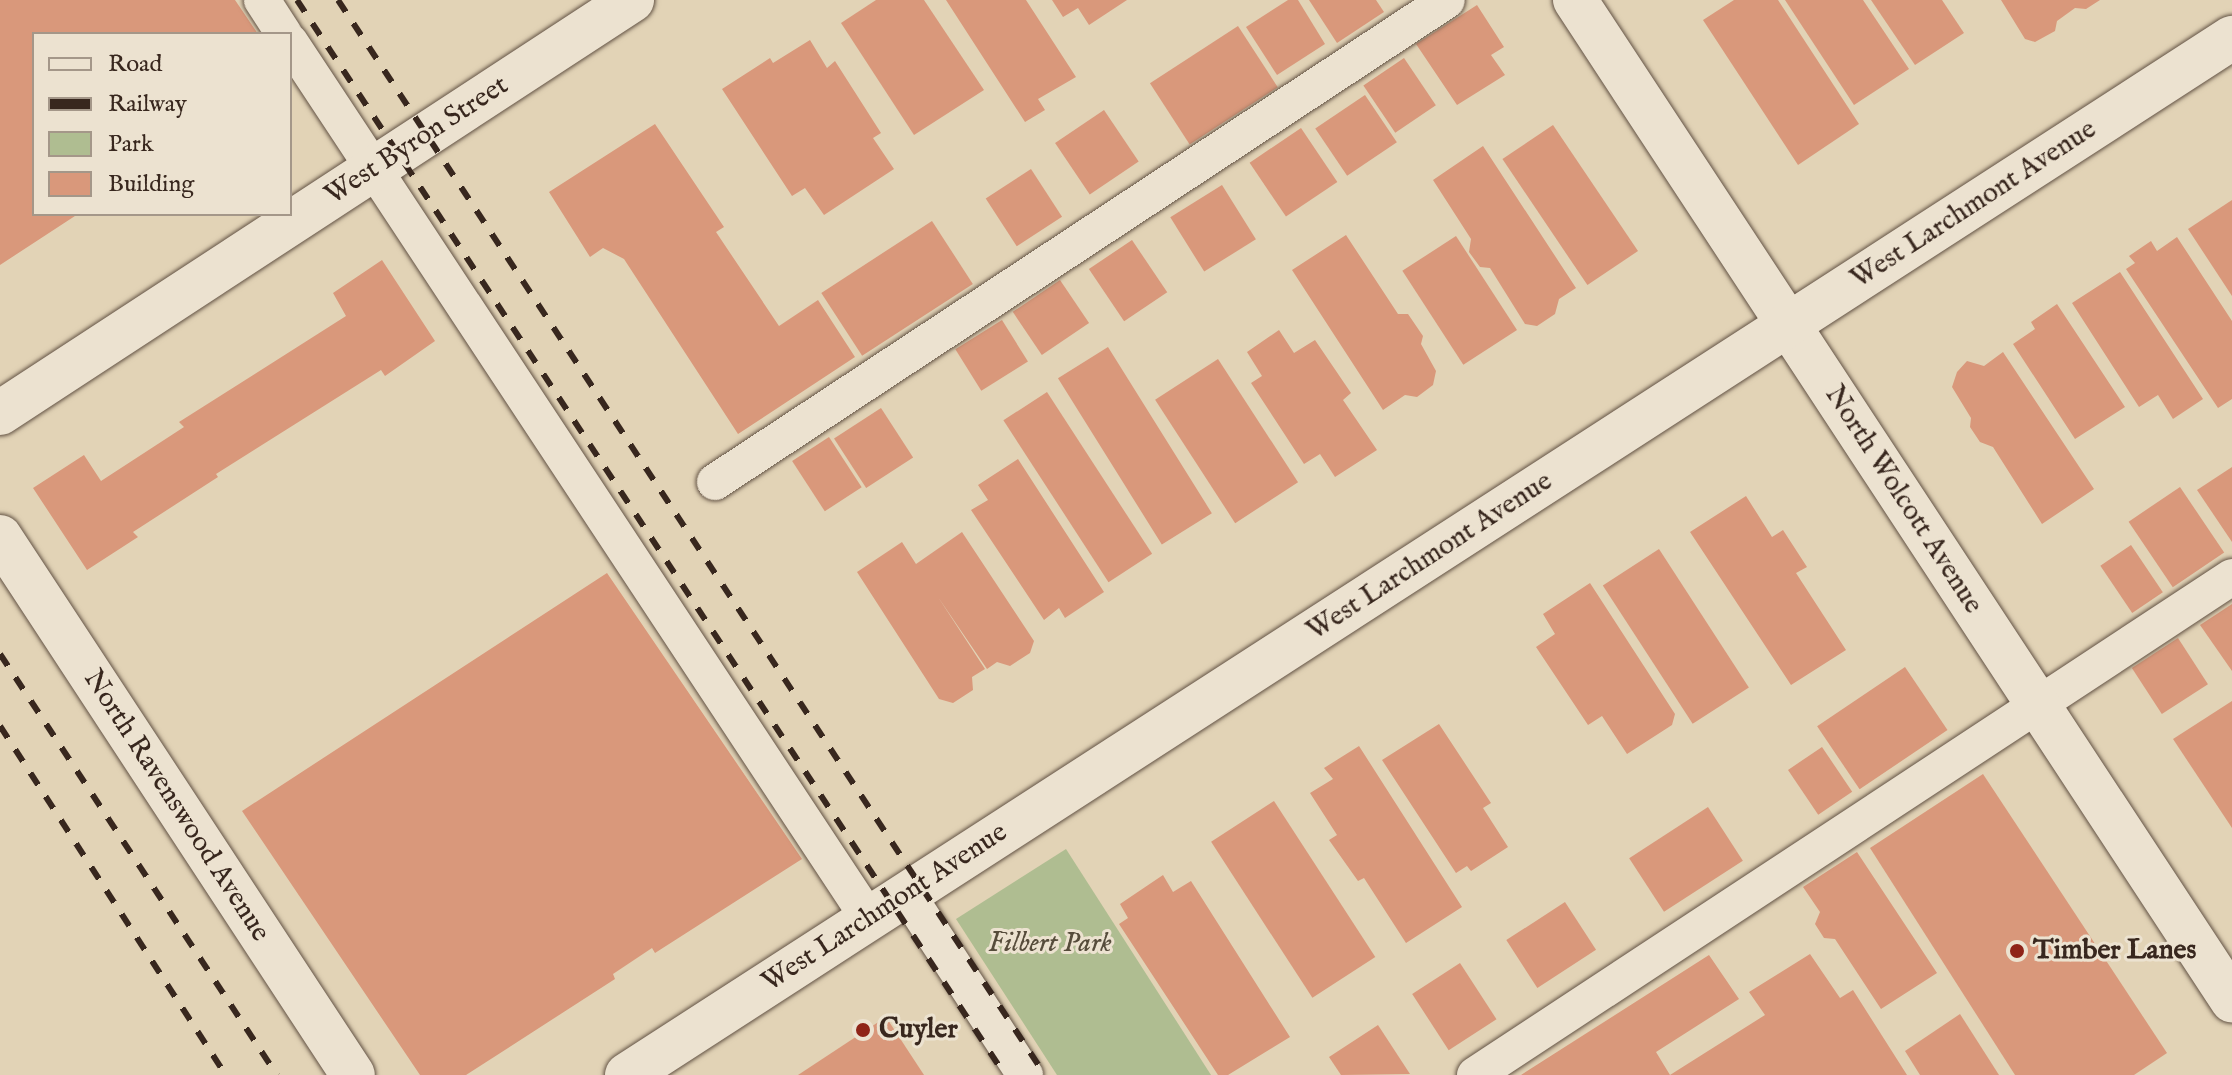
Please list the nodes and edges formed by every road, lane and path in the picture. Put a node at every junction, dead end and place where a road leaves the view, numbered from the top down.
1 (262, 0) edge
2 (632, 0) edge
3 (1447, 0) edge
4 (1575, 0) edge
5 (283, 32) edge
6 (2232, 38) edge
7 (292, 45) edge
8 (375, 168) junction
9 (1789, 325) junction
10 (0, 413) edge
11 (715, 482) dead end
12 (0, 537) edge
13 (2232, 577) edge
14 (2038, 705) junction
15 (907, 894) junction
16 (869, 919) junction
17 (2232, 1000) edge
18 (353, 1075) edge
19 (627, 1075) edge
20 (1025, 1075) edge
21 (1475, 1075) edge

1 - 5 lane
2 - 8 street, West Byron Street
3 - 11 lane
4 - 9 street, North Wolcott Avenue
6 - 9 street, West Larchmont Avenue
7 - 8 lane
8 - 10 street, West Byron Street
8 - 16 lane
9 - 14 street, North Wolcott Avenue
9 - 15 street, West Larchmont Avenue
12 - 18 street, North Ravenswood Avenue
13 - 14 lane
14 - 17 street, North Wolcott Avenue
14 - 21 lane
15 - 16 street, West Larchmont Avenue
15 - 20 lane
16 - 19 street, West Larchmont Avenue

